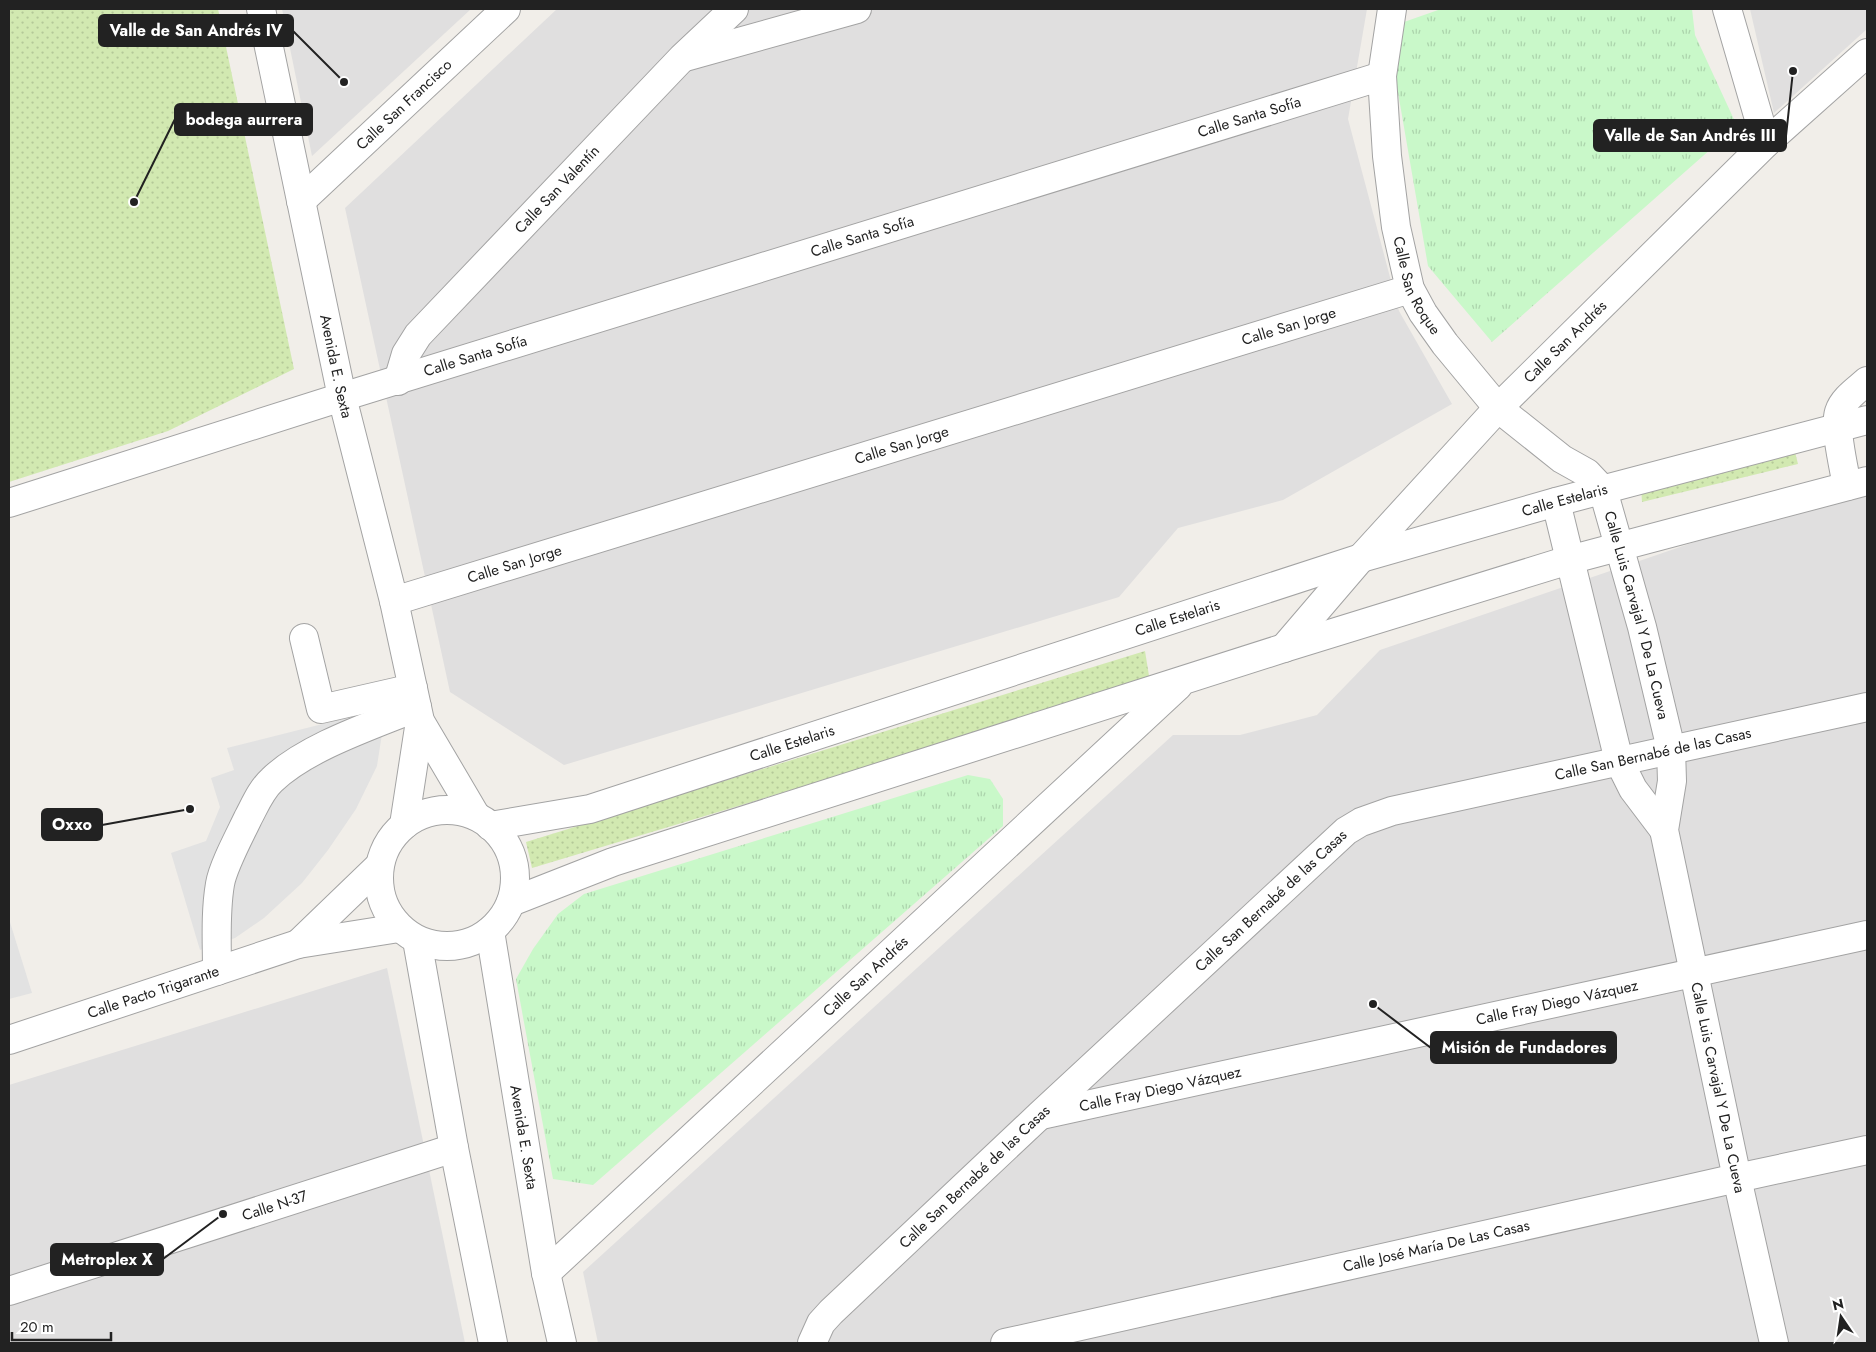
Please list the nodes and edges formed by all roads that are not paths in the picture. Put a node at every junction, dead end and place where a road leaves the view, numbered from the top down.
1 (261, 9) edge
2 (506, 9) edge
3 (734, 9) edge
4 (857, 9) edge
5 (1392, 9) edge
6 (1727, 9) edge
7 (1867, 52) edge
8 (682, 58) junction
9 (1382, 76) junction
10 (1766, 143) junction
11 (301, 201) junction
12 (1410, 289) junction
13 (398, 381) junction
14 (1867, 381) edge
15 (342, 398) junction
16 (1498, 408) junction
17 (1867, 420) edge
18 (1838, 427) junction
19 (1857, 483) edge
20 (1603, 490) junction
21 (1556, 502) junction
22 (9, 503) edge
23 (1619, 547) junction
24 (1361, 558) junction
25 (1569, 560) junction
26 (394, 601) junction
27 (304, 638) dead end
28 (1284, 648) junction
29 (1185, 680) junction
30 (417, 706) junction
31 (1867, 707) edge
32 (1671, 749) junction
33 (1619, 761) junction
34 (483, 821) junction
35 (404, 825) junction
36 (1664, 830) junction
37 (379, 866) junction
38 (511, 902) junction
39 (490, 931) junction
40 (408, 934) junction
41 (1867, 935) edge
42 (298, 944) junction
43 (217, 971) junction
44 (1694, 972) junction
45 (9, 1040) edge
46 (1040, 1115) junction
47 (454, 1148) junction
48 (1867, 1150) edge
49 (1737, 1178) junction
50 (546, 1274) junction
51 (9, 1291) edge
52 (493, 1343) edge
53 (562, 1343) edge
54 (812, 1343) edge
55 (1005, 1343) edge
56 (1774, 1343) edge

1 - 11 street, Avenida E. Sexta
2 - 11 street, Calle San Francisco
3 - 8 street, Calle San Valentín
4 - 8 street
5 - 9 street, Calle San Roque
6 - 10 street
7 - 10 street, Calle San Andrés
8 - 13 street, Calle San Valentín
9 - 12 street, Calle San Roque
9 - 13 street, Calle Santa Sofía
10 - 16 street, Calle San Andrés
11 - 15 street, Avenida E. Sexta
12 - 16 street, Calle San Roque
12 - 26 street, Calle San Jorge
13 - 15 street, Calle Santa Sofía
14 - 18 street
15 - 22 street, Calle Santa Sofía
15 - 26 street, Avenida E. Sexta
16 - 20 street, Calle San Roque
16 - 24 street, Calle San Andrés
17 - 18 street, Calle Estelaris
18 - 19 street
18 - 20 street, Calle Estelaris
19 - 23 street
20 - 21 street, Calle Estelaris
20 - 23 street, Calle Luis Carvajal Y De La Cueva
21 - 24 street, Calle Estelaris
21 - 25 street, Calle Luis Carvajal Y De La Cueva
23 - 25 street
23 - 32 street, Calle Luis Carvajal Y De La Cueva
24 - 28 street, Calle San Andrés
24 - 34 street, Calle Estelaris
25 - 28 street
25 - 33 street, Calle Luis Carvajal Y De La Cueva
26 - 30 street, Avenida E. Sexta
27 - 30 street
28 - 29 street
29 - 38 street
29 - 50 street, Calle San Andrés
30 - 34 street, Avenida E. Sexta
30 - 35 street, Avenida E. Sexta
30 - 43 street
31 - 32 street, Calle San Bernabé de las Casas
32 - 33 street, Calle San Bernabé de las Casas
32 - 36 street, Calle Luis Carvajal Y De La Cueva
33 - 36 street, Calle Luis Carvajal Y De La Cueva
33 - 46 street, Calle San Bernabé de las Casas
34 - 35 street
34 - 38 street
35 - 37 street
36 - 44 street, Calle Luis Carvajal Y De La Cueva
37 - 40 street
37 - 42 street, Calle Pacto Trigarante
38 - 39 street
39 - 40 street
39 - 50 street, Avenida E. Sexta
40 - 42 street, Calle Pacto Trigarante
40 - 47 street
41 - 44 street, Calle Fray Diego Vázquez
42 - 43 street, Calle Pacto Trigarante
43 - 45 street, Calle Pacto Trigarante
44 - 46 street, Calle Fray Diego Vázquez
44 - 49 street, Calle Luis Carvajal Y De La Cueva
46 - 54 street, Calle San Bernabé de las Casas
47 - 51 street, Calle N-37
47 - 52 street
48 - 49 street, Calle José María De Las Casas
49 - 55 street, Calle José María De Las Casas
49 - 56 street, Calle Luis Carvajal Y De La Cueva
50 - 53 street, Avenida E. Sexta

